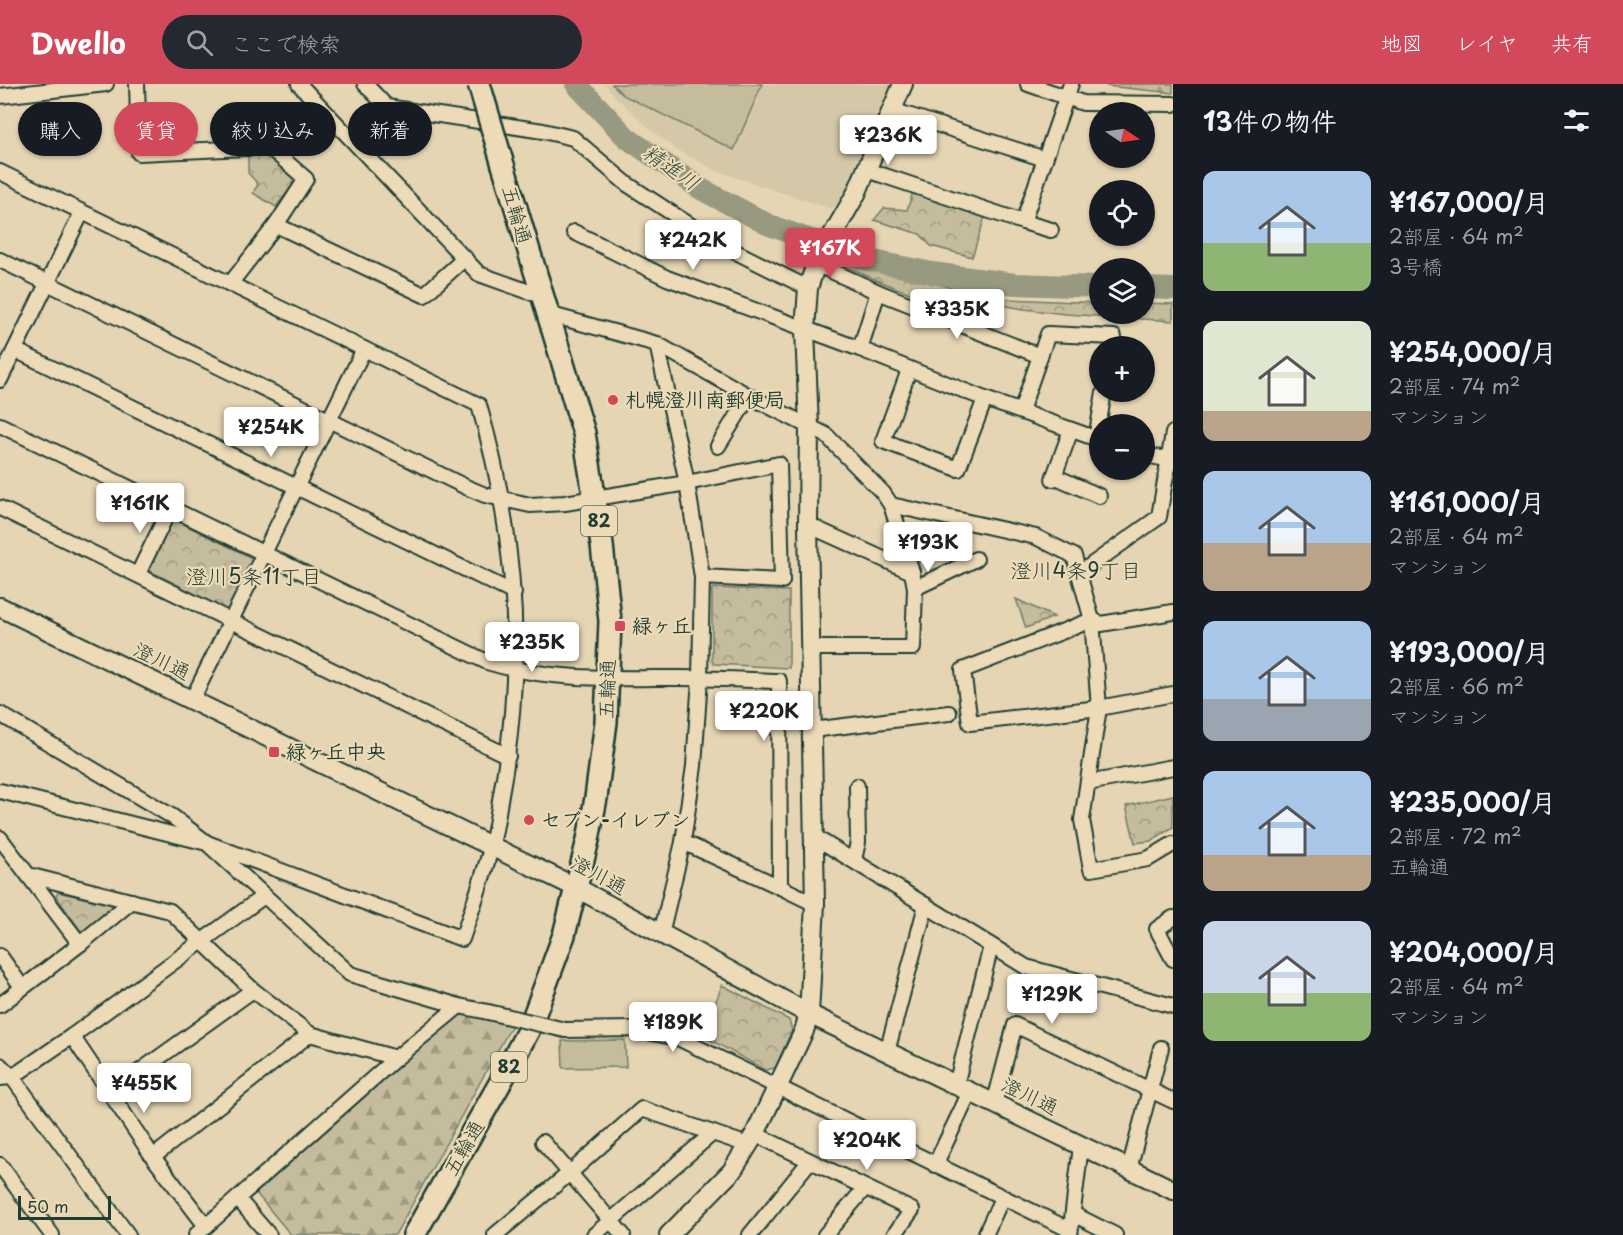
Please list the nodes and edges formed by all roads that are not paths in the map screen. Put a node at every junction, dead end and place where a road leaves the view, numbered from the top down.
1 (106, 84) edge
2 (137, 84) edge
3 (299, 84) edge
4 (365, 84) edge
5 (479, 84) edge
6 (903, 84) edge
7 (1028, 84) edge
8 (1071, 84) edge
9 (89, 85) edge
10 (4, 92) edge
11 (1067, 98) junction
12 (1173, 104) edge
13 (892, 110) junction
14 (1045, 159) junction
15 (867, 170) junction
16 (0, 172) edge
17 (82, 212) junction
18 (1023, 222) junction
19 (276, 225) junction
20 (1051, 231) dead end
21 (574, 232) dead end
22 (465, 258) junction
23 (0, 260) edge
24 (818, 260) junction
25 (48, 284) junction
26 (231, 284) junction
27 (808, 288) junction
28 (878, 292) junction
29 (544, 305) junction
30 (805, 330) junction
31 (1092, 336) edge
32 (657, 344) junction
33 (364, 349) junction
34 (860, 349) junction
35 (15, 350) junction
36 (1040, 356) junction
37 (909, 370) junction
38 (0, 380) edge
39 (749, 396) junction
40 (984, 399) junction
41 (1021, 411) junction
42 (329, 421) junction
43 (0, 425) edge
44 (809, 427) junction
45 (1071, 430) junction
46 (1173, 434) edge
47 (1089, 437) edge
48 (718, 446) dead end
49 (1155, 457) edge
50 (1171, 459) edge
51 (687, 483) junction
52 (296, 488) junction
53 (1099, 496) dead end
54 (502, 500) junction
55 (596, 500) junction
56 (891, 505) junction
57 (0, 508) edge
58 (170, 508) junction
59 (808, 525) junction
60 (264, 553) junction
61 (976, 559) dead end
62 (912, 572) junction
63 (1080, 573) junction
64 (138, 574) junction
65 (702, 577) junction
66 (915, 588) junction
67 (514, 593) junction
68 (0, 607) edge
69 (1173, 612) edge
70 (1092, 620) junction
71 (231, 621) junction
72 (810, 648) junction
73 (516, 671) junction
74 (607, 678) junction
75 (700, 678) junction
76 (1173, 694) edge
77 (192, 700) junction
78 (1099, 708) junction
79 (949, 712) dead end
80 (0, 714) edge
81 (812, 730) junction
82 (508, 756) junction
83 (1173, 767) edge
84 (1088, 783) junction
85 (857, 786) dead end
86 (0, 790) edge
87 (813, 836) junction
88 (0, 838) edge
89 (683, 842) junction
90 (207, 843) junction
91 (1173, 844) edge
92 (491, 846) junction
93 (854, 860) junction
94 (28, 875) junction
95 (780, 887) junction
96 (577, 888) junction
97 (264, 896) junction
98 (132, 901) junction
99 (815, 904) junction
100 (926, 905) junction
101 (1173, 918) edge
102 (661, 934) junction
103 (202, 941) junction
104 (80, 944) junction
105 (991, 946) junction
106 (0, 956) edge
107 (1173, 959) edge
108 (22, 987) junction
109 (253, 990) junction
110 (0, 1005) edge
111 (459, 1006) junction
112 (1173, 1006) edge
113 (809, 1014) junction
114 (310, 1034) junction
115 (72, 1036) junction
116 (1161, 1048) dead end
117 (887, 1052) junction
118 (396, 1058) junction
119 (0, 1065) edge
120 (6, 1077) edge
121 (778, 1088) junction
122 (963, 1088) junction
123 (1151, 1090) junction
124 (111, 1092) junction
125 (1173, 1101) edge
126 (994, 1104) junction
127 (713, 1133) junction
128 (752, 1139) junction
129 (543, 1142) dead end
130 (1081, 1146) junction
131 (153, 1157) junction
132 (809, 1162) junction
133 (0, 1165) edge
134 (935, 1165) junction
135 (1129, 1168) junction
136 (571, 1172) junction
137 (865, 1188) junction
138 (1173, 1190) edge
139 (1002, 1198) junction
140 (238, 1199) junction
141 (1073, 1214) junction
142 (610, 1220) junction
143 (201, 1231) edge
144 (1070, 1233) edge
145 (52, 1235) edge
146 (128, 1235) edge
147 (269, 1235) edge
148 (414, 1235) edge
149 (495, 1235) edge
150 (594, 1235) edge
151 (623, 1235) edge
152 (669, 1235) edge
153 (750, 1235) edge
154 (825, 1235) edge
155 (894, 1235) edge
156 (985, 1235) edge
157 (1115, 1235) edge

1 - 9 street
2 - 19 street
3 - 22 street
4 - 27 street
5 - 29 main road, 五輪通 / 82, bridge
6 - 13 street
7 - 11 street
8 - 11 street
9 - 10 street
11 - 12 street
11 - 14 street
13 - 14 street
13 - 15 street
14 - 18 street
15 - 18 street
15 - 24 street
16 - 17 street
17 - 25 street
17 - 26 street
18 - 20 street
19 - 22 street
19 - 26 street
21 - 30 street
22 - 29 street
23 - 25 street
24 - 27 street
24 - 28 street
25 - 35 street
25 - 42 street
26 - 33 street
27 - 30 street
28 - 34 street
28 - 36 street
29 - 32 street
29 - 55 main road, 五輪通 / 82
30 - 34 street
30 - 44 street
31 - 36 street
32 - 39 street
32 - 51 street
33 - 42 street
33 - 54 street
34 - 37 street
35 - 38 street
35 - 52 street
36 - 41 street
37 - 40 street
37 - 40 street
39 - 44 street
39 - 48 street
40 - 41 street
41 - 45 street
42 - 52 street
42 - 54 street
43 - 58 street
44 - 56 street
44 - 59 street
45 - 47 street
45 - 53 street
46 - 50 street
49 - 50 street
50 - 63 street
51 - 55 street
51 - 65 street
51 - 65 street
52 - 60 street
52 - 67 street
54 - 55 street
54 - 67 street
55 - 74 main road, 五輪通 / 82
56 - 62 street
56 - 63 street
57 - 64 street
58 - 60 street
58 - 64 street
59 - 62 street
59 - 72 street
60 - 71 street
60 - 73 street
61 - 66 street
62 - 66 street
63 - 70 street
64 - 71 street
65 - 75 street
66 - 72 street
67 - 73 street
68 - 77 street, 澄川通
69 - 70 street
70 - 78 street
70 - 78 street
71 - 77 street
71 - 82 street
72 - 81 street
73 - 74 street
73 - 82 street
74 - 75 street
74 - 96 main road, 五輪通 / 82
75 - 89 street
75 - 95 street
76 - 78 street
77 - 92 street, 澄川通
78 - 84 street
79 - 81 street
80 - 90 street
81 - 87 street
82 - 92 street
83 - 84 street
84 - 91 street
85 - 93 street
86 - 90 street
87 - 93 street
87 - 99 street
88 - 94 street
89 - 95 street
89 - 102 street
90 - 92 street
90 - 97 street
92 - 96 street, 澄川通
93 - 100 street
94 - 98 street
94 - 104 street
95 - 99 street
96 - 102 street, 澄川通
96 - 148 main road, 五輪通 / 82
97 - 103 street
97 - 111 street
98 - 103 street
98 - 104 street
99 - 113 street
100 - 105 street
100 - 117 street
101 - 107 street
102 - 113 street, 澄川通
103 - 109 street
103 - 115 street
104 - 108 street
105 - 112 street
105 - 122 street
106 - 108 street
108 - 110 street
109 - 114 street
109 - 124 street
111 - 118 street
111 - 121 street, bridge
113 - 117 street, 澄川通
113 - 121 street
114 - 118 street
114 - 131 street
115 - 120 street
115 - 124 street
116 - 123 street
117 - 122 street, 澄川通
118 - 140 street
119 - 120 street
120 - 146 street
121 - 128 street
121 - 134 street
122 - 126 street, 澄川通
122 - 134 street
123 - 125 street
123 - 126 street
123 - 135 street
124 - 131 street
126 - 130 street, 澄川通
127 - 128 street
127 - 136 street
127 - 142 street
128 - 132 street
128 - 152 street
129 - 136 street
130 - 135 street, 澄川通
130 - 141 street
131 - 143 street
132 - 137 street
132 - 153 street
133 - 145 street
134 - 139 street
135 - 138 street, 澄川通
136 - 142 street
136 - 149 street
137 - 154 street
137 - 155 street
139 - 144 street
139 - 156 street
140 - 143 street
140 - 147 street
141 - 144 street
141 - 157 street
142 - 150 street
142 - 151 street

